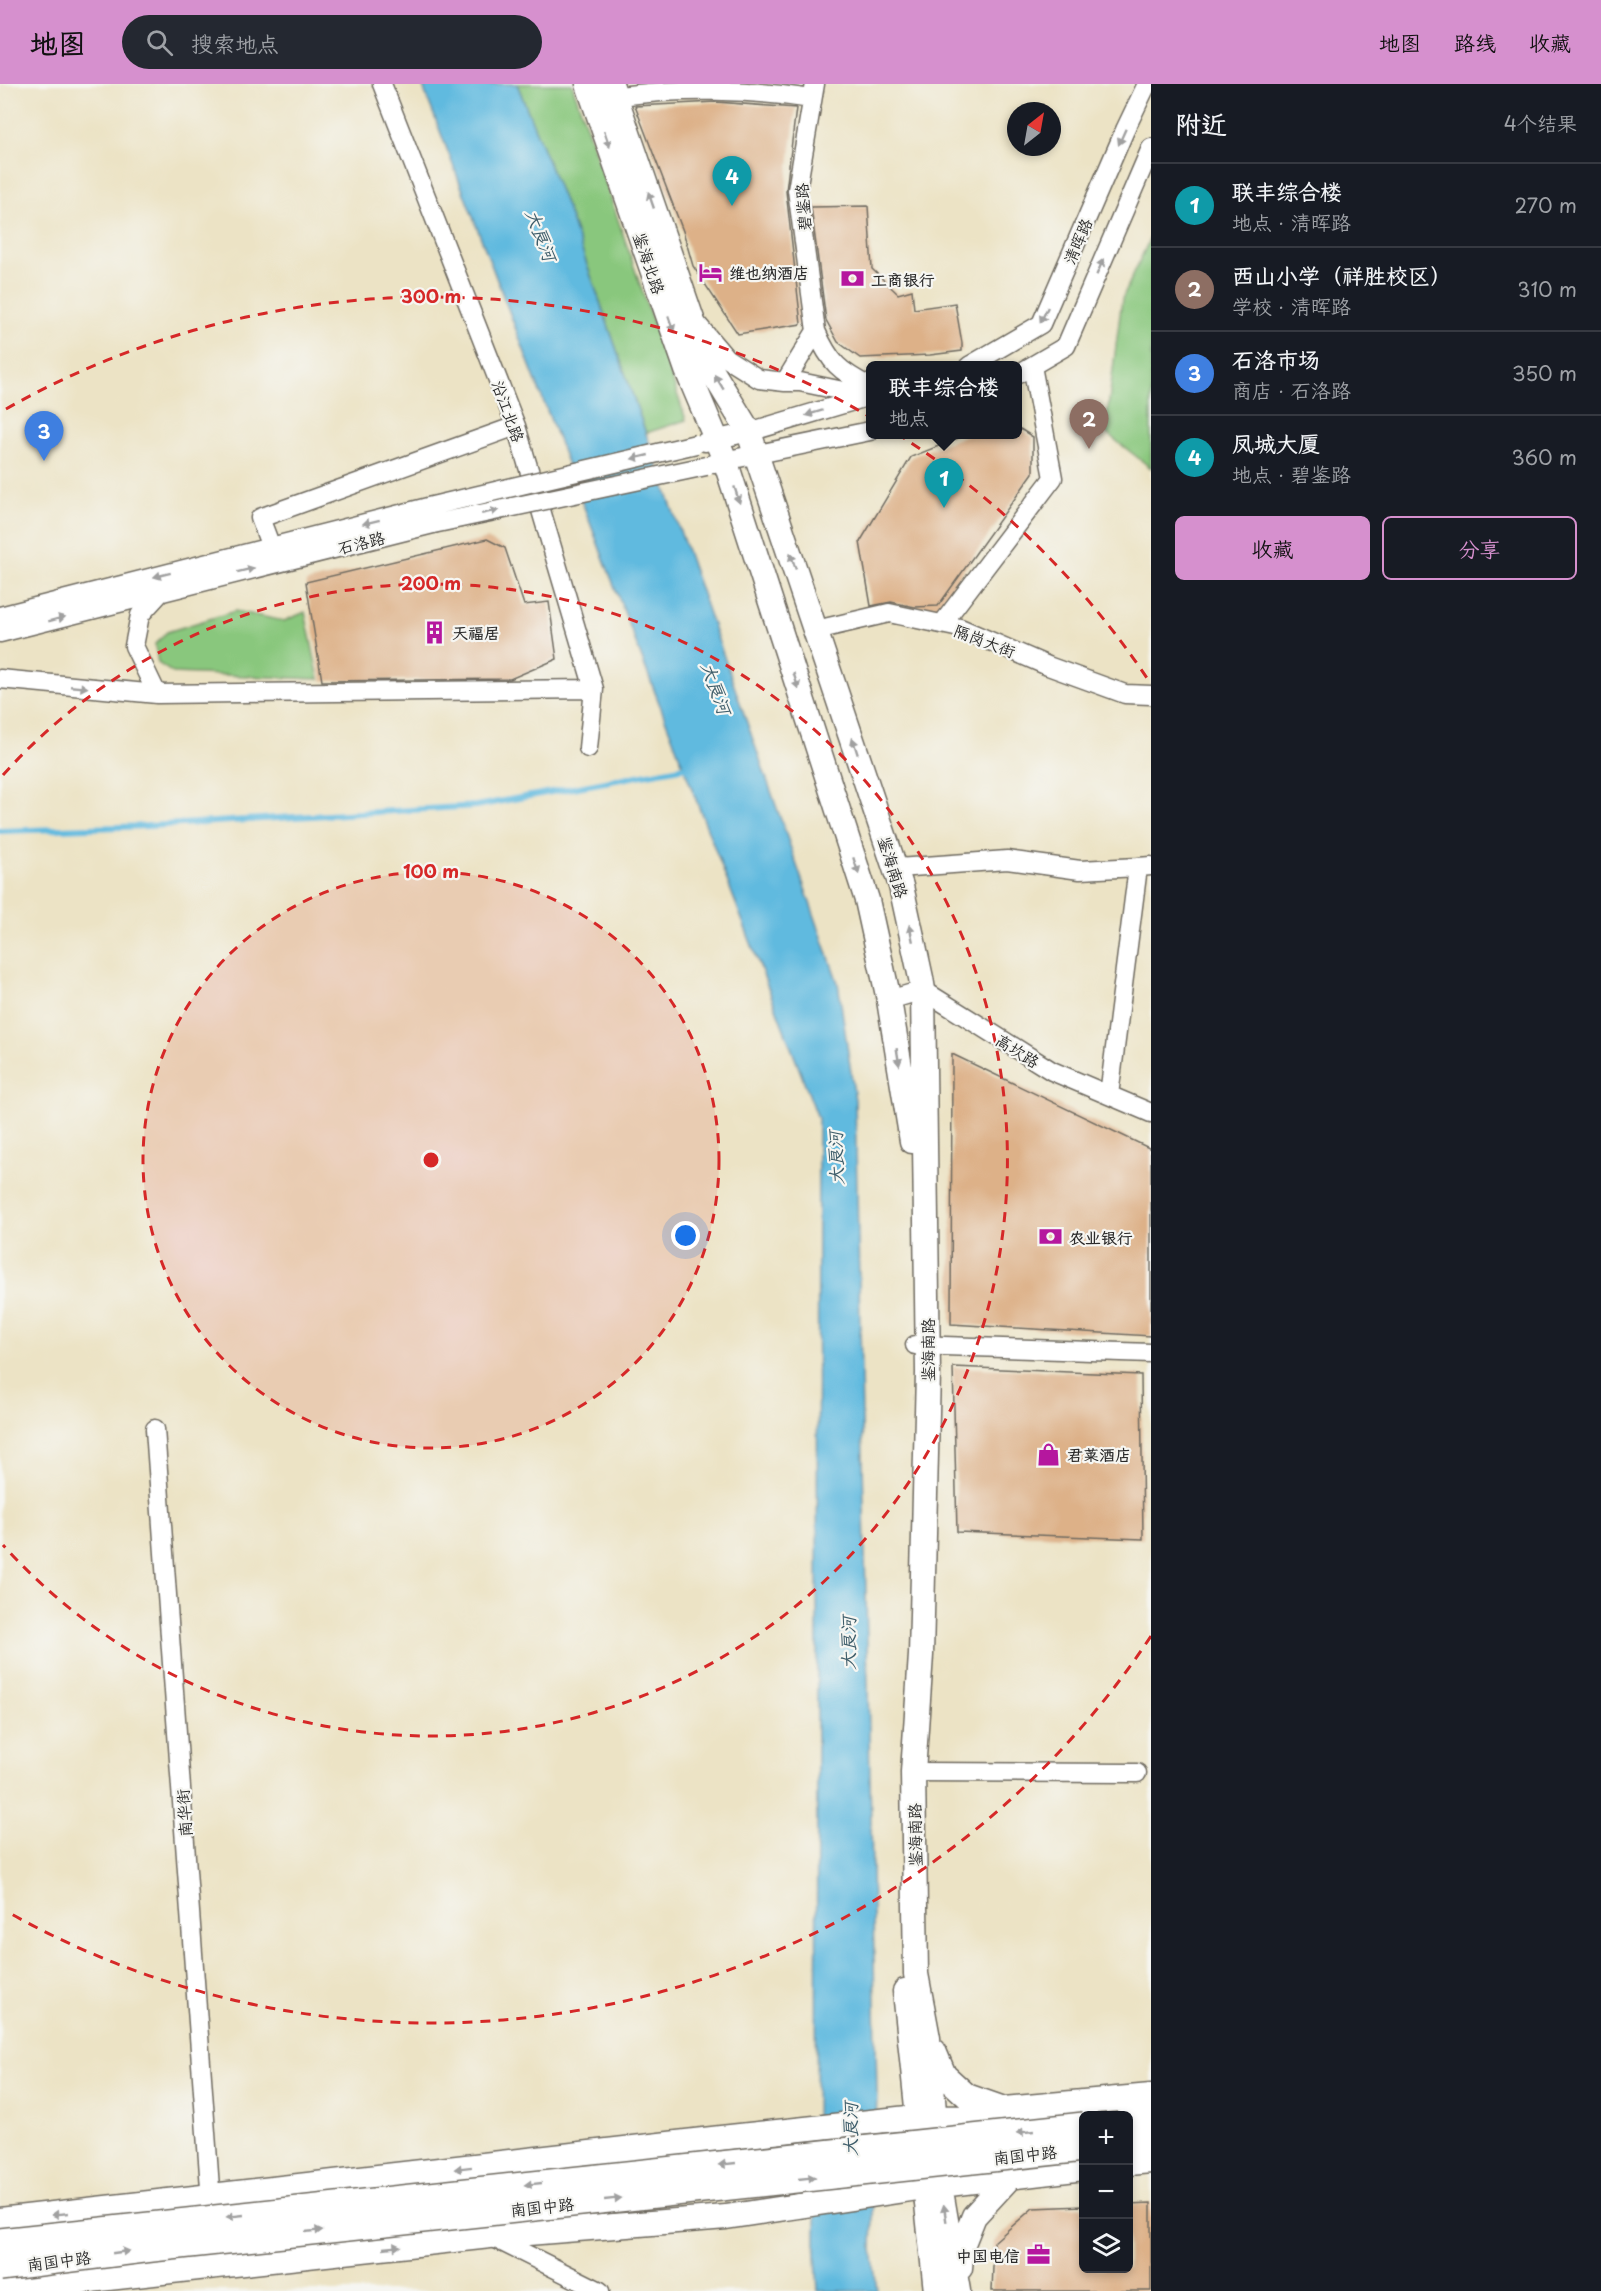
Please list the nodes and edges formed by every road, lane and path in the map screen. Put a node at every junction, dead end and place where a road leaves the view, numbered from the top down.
1 (382, 84) edge
2 (588, 84) edge
3 (1147, 84) edge
4 (615, 90) edge
5 (813, 92) edge
6 (1151, 148) edge
7 (691, 316) junction
8 (816, 331) junction
9 (978, 361) edge
10 (1025, 370) edge
11 (785, 382) junction
12 (866, 390) edge
13 (866, 392) edge
14 (866, 395) edge
15 (516, 426) junction
16 (866, 431) edge
17 (753, 443) junction
18 (711, 452) junction
19 (430, 516) junction
20 (271, 547) junction
21 (162, 591) junction
22 (0, 616) edge
23 (942, 624) junction
24 (816, 630) junction
25 (0, 633) edge
26 (0, 679) edge
27 (594, 689) junction
28 (157, 694) junction
29 (1151, 695) edge
30 (588, 748) dead end
31 (1145, 866) edge
32 (898, 868) dead end
33 (923, 990) junction
34 (889, 1000) junction
35 (1109, 1095) junction
36 (1151, 1113) edge
37 (921, 1345) junction
38 (1151, 1353) edge
39 (155, 1429) dead end
40 (913, 1772) junction
41 (1137, 1773) dead end
42 (928, 2038) junction
43 (1151, 2096) edge
44 (1004, 2109) junction
45 (926, 2117) junction
46 (1151, 2119) edge
47 (1133, 2121) edge
48 (1079, 2126) edge
49 (708, 2139) junction
50 (1151, 2141) edge
51 (1133, 2143) edge
52 (1079, 2148) edge
53 (1151, 2160) edge
54 (1133, 2162) edge
55 (1079, 2169) edge
56 (1009, 2178) junction
57 (932, 2186) junction
58 (208, 2197) junction
59 (726, 2217) junction
60 (0, 2220) edge
61 (490, 2236) junction
62 (0, 2242) edge
63 (0, 2267) edge
64 (50, 2288) edge
65 (0, 2290) edge
66 (600, 2291) edge
67 (936, 2291) edge
68 (958, 2291) edge

1 - 15 street, 沿江北路
2 -> 18 main road, 鉴海北路
3 -> 9 street, 清晖路
4 - 5 street
7 -> 4 main road, 鉴海北路
5 - 8 street, 碧鉴路
10 -> 6 street, 清晖路
7 - 11 street
17 -> 7 main road, 鉴海北路
8 - 11 street
8 - 12 street, 碧鉴路
10 - 23 street
11 - 13 street
14 -> 17 street
15 - 20 street
15 - 27 street, 沿江北路
16 - 17 street
17 - 18 street
24 -> 17 main road, 鉴海南路
18 - 19 street, 石洛路, bridge
18 -> 34 main road, 鉴海南路
19 -> 20 street, 石洛路
21 -> 19 street, 石洛路
20 -> 22 street, 石洛路
25 -> 21 street, 石洛路
21 - 28 street
23 - 24 street, 隔岗大街
23 - 29 street, 隔岗大街
33 -> 24 main road, 鉴海南路
26 -> 28 street
27 - 28 street
27 - 30 street, 沿江北路
31 - 32 street
31 - 35 street
33 - 34 street
33 - 35 street, 高坎路
33 - 37 main road, 鉴海南路
34 -> 37 main road, 鉴海南路
35 - 36 street, 高坎路
37 - 38 street
37 - 40 main road, 鉴海南路
37 - 45 main road, 鉴海南路
39 - 58 street, 南华街
40 - 41 street
40 - 42 main road, 鉴海南路
42 - 44 main road
42 - 45 main road, 鉴海南路
43 - 44 main road
44 - 45 main road
45 - 49 main road
45 - 57 main road, 鉴海南路
46 - 47 highway
48 -> 62 highway, 南国中路, bridge
49 -> 58 main road
49 - 59 main road
50 - 51 highway
63 -> 52 highway, 南国中路, bridge
53 - 54 main road
55 - 56 main road, 南国中路
56 - 57 main road, 南国中路
56 - 68 main road
57 - 59 main road, 南国中路
57 - 67 main road, 鉴海南路
68 -> 57 main road, 鉴海南路
58 -> 60 main road
59 - 61 main road, 南国中路
64 -> 61 main road, 南国中路
61 - 66 street
64 - 65 main road, 南国中路

